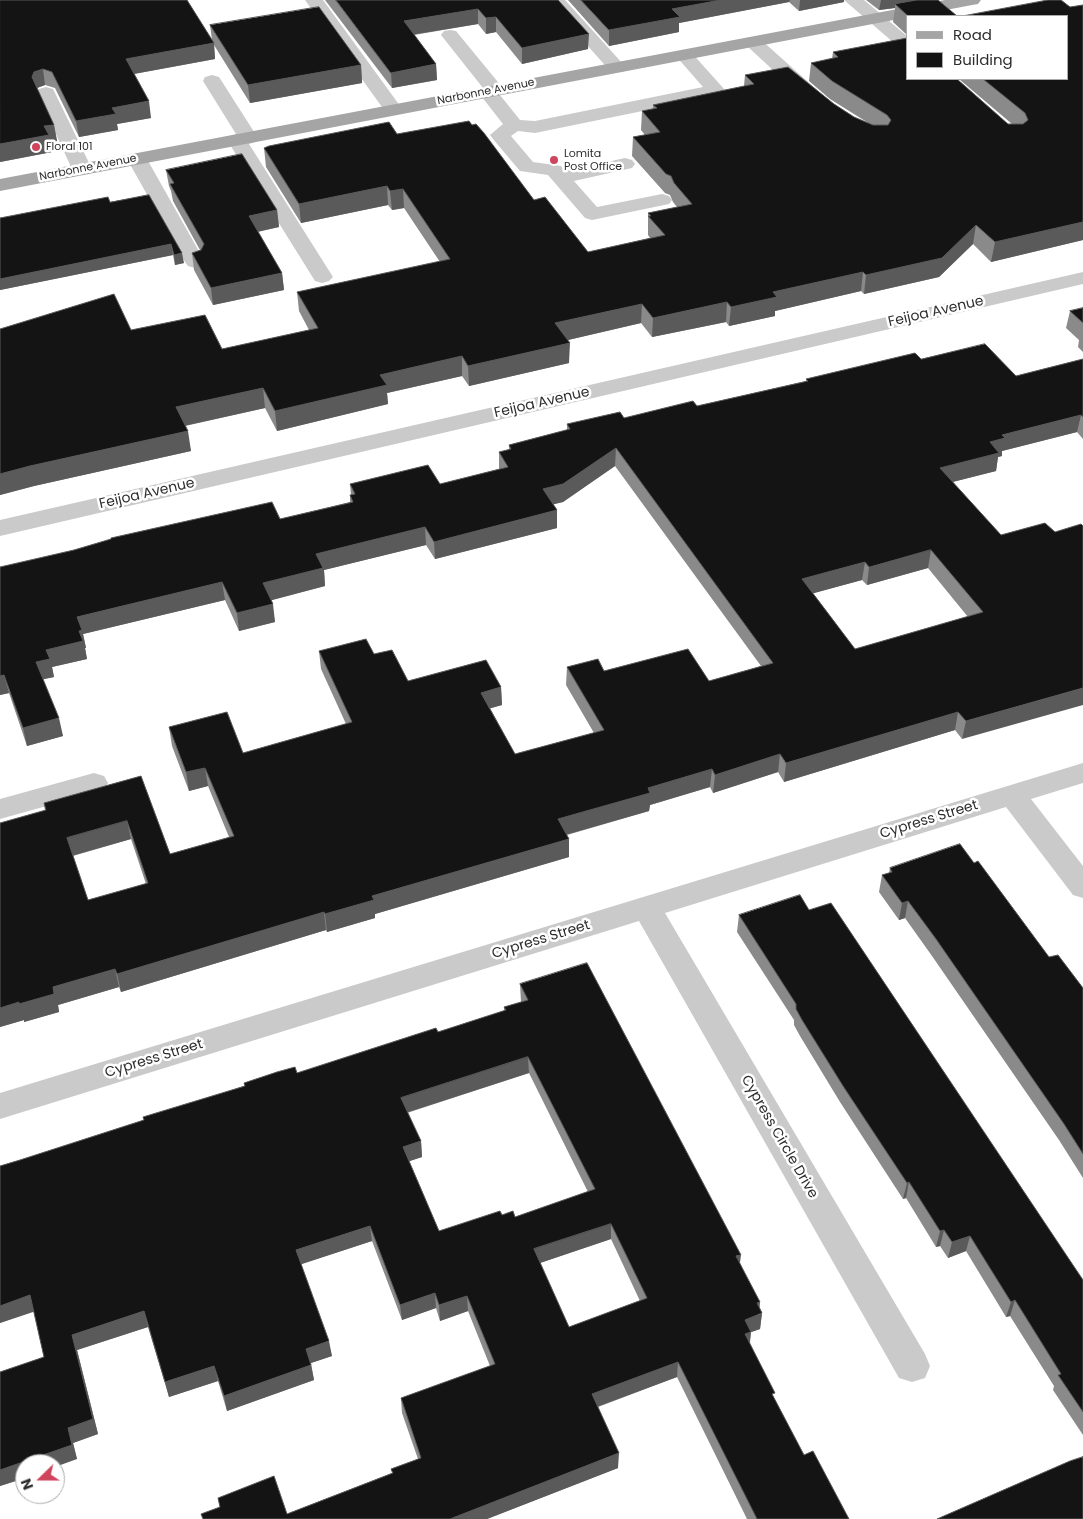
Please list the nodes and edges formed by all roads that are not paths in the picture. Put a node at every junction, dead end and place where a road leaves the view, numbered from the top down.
1 (314, 0) edge
2 (556, 0) edge
3 (853, 0) edge
4 (972, 0) edge
5 (877, 18) junction
6 (450, 35) edge
7 (753, 42) junction
8 (906, 44) edge
9 (684, 55) junction
10 (617, 68) junction
11 (212, 81) dead end
12 (491, 92) junction
13 (46, 93) edge
14 (822, 105) edge
15 (394, 110) junction
16 (514, 125) junction
17 (243, 139) junction
18 (137, 159) junction
19 (625, 164) dead end
20 (82, 169) junction
21 (560, 178) junction
22 (0, 185) edge
23 (662, 200) edge
24 (195, 262) edge
25 (322, 277) dead end
26 (1083, 278) edge
27 (0, 528) edge
28 (1083, 773) edge
29 (94, 783) dead end
30 (1012, 795) junction
31 (0, 810) edge
32 (1083, 887) edge
33 (646, 908) junction
34 (0, 1106) edge
35 (912, 1366) dead end

1 - 15 street
2 - 10 street
3 - 5 street
4 - 5 main road, Narbonne Avenue
5 - 7 main road, Narbonne Avenue
5 - 8 street
6 - 12 street
7 - 9 main road, Narbonne Avenue
7 - 14 street
9 - 10 main road, Narbonne Avenue
9 - 16 street
10 - 12 main road, Narbonne Avenue
11 - 17 street
12 - 15 main road, Narbonne Avenue
12 - 16 street
13 - 20 street
15 - 17 main road, Narbonne Avenue
16 - 21 street
17 - 18 main road, Narbonne Avenue
17 - 25 street
18 - 20 main road, Narbonne Avenue
18 - 24 street
19 - 21 street
20 - 22 main road, Narbonne Avenue
21 - 23 street
26 - 27 street, Feijoa Avenue
28 - 30 street, Cypress Street
29 - 31 street
30 - 32 street
30 - 33 street, Cypress Street
33 - 34 street, Cypress Street
33 - 35 street, Cypress Circle Drive

